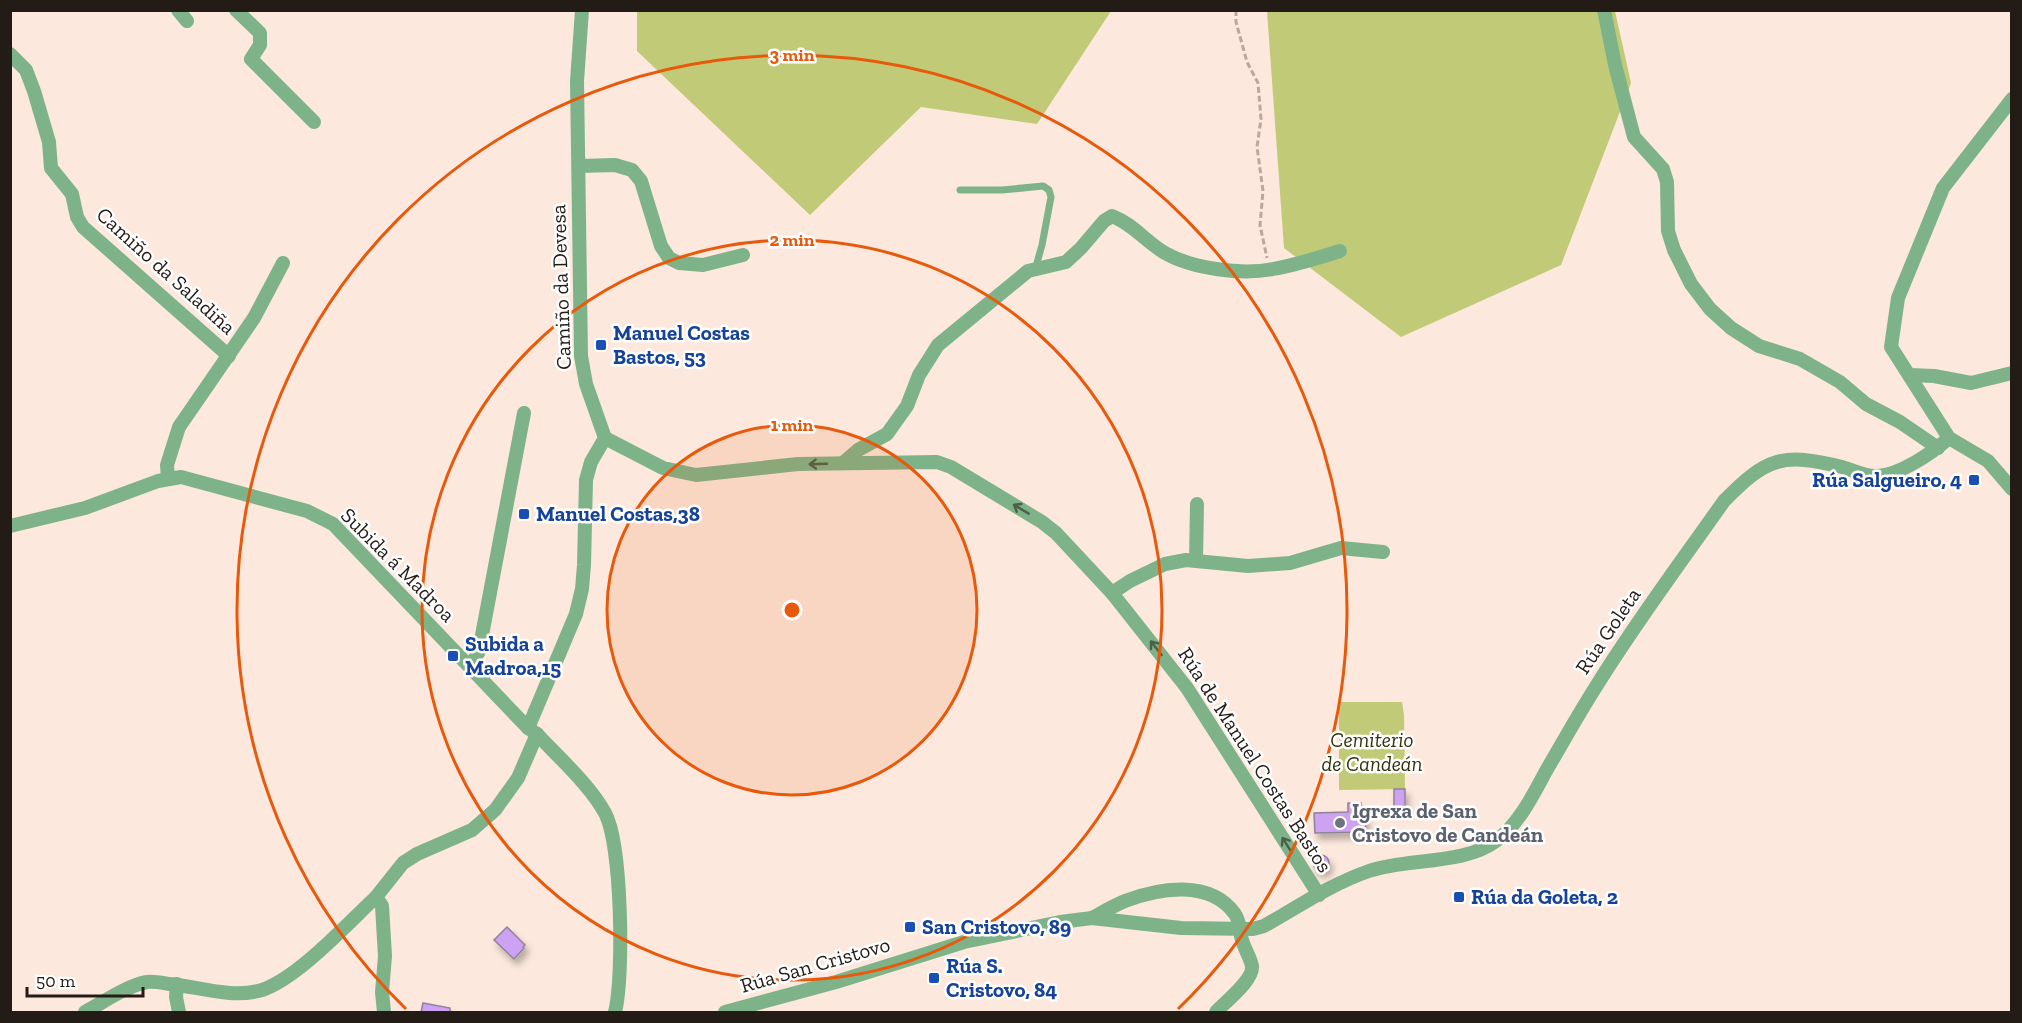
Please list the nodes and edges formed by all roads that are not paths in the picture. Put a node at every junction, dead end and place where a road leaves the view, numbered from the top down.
1 (236, 10) edge
2 (591, 10) edge
3 (1604, 10) edge
4 (582, 16) edge
5 (10, 54) edge
6 (2012, 99) edge
7 (314, 122) dead end
8 (579, 166) junction
9 (960, 190) dead end
10 (1340, 251) dead end
11 (743, 255) dead end
12 (283, 263) dead end
13 (1035, 270) junction
14 (229, 356) junction
15 (2012, 373) edge
16 (1909, 375) junction
17 (524, 413) dead end
18 (605, 438) junction
19 (1949, 438) junction
20 (1938, 448) junction
21 (843, 463) junction
22 (168, 479) junction
23 (2012, 489) edge
24 (1197, 504) dead end
25 (10, 526) edge
26 (1383, 552) dead end
27 (1196, 561) junction
28 (1112, 593) junction
29 (470, 667) junction
30 (533, 731) junction
31 (1319, 895) junction
32 (376, 897) junction
33 (1092, 918) junction
34 (1240, 929) junction
35 (177, 984) junction
36 (85, 1012) edge
37 (179, 1012) edge
38 (384, 1012) edge
39 (615, 1012) edge
40 (725, 1012) edge
41 (1216, 1012) edge

1 - 7 street
2 - 4 street, Camiño da Devesa
3 - 20 street
4 - 8 street, Camiño da Devesa
5 - 14 street, Camiño da Saladiña
6 - 16 street
8 - 11 street
8 - 18 street, Camiño da Devesa
9 - 13 lane
10 - 13 street
12 - 14 street
13 - 21 street
14 - 22 street
15 - 16 street
16 - 19 street
17 - 29 street, Subida á Madroa
21 -> 18 street, Rúa de Manuel Costas Bastos
18 - 30 street
19 - 20 street, Rúa Goleta
19 - 23 street
20 - 31 street, Rúa Goleta
28 -> 21 street, Rúa de Manuel Costas Bastos
22 - 25 street, Subida á Madroa
22 - 29 street, Subida á Madroa
24 - 27 street
26 - 27 street
27 - 28 street
31 -> 28 street, Rúa de Manuel Costas Bastos
29 - 30 street, Subida á Madroa
30 - 32 street
30 - 39 street, Subida á Madroa
31 - 34 street, Rúa San Cristovo
32 - 35 street
32 - 38 street
33 - 34 street, Rúa San Cristovo
33 - 34 street, Rúa San Cristovo
33 - 40 street, Rúa San Cristovo
34 - 41 street
35 - 36 street
35 - 37 street

